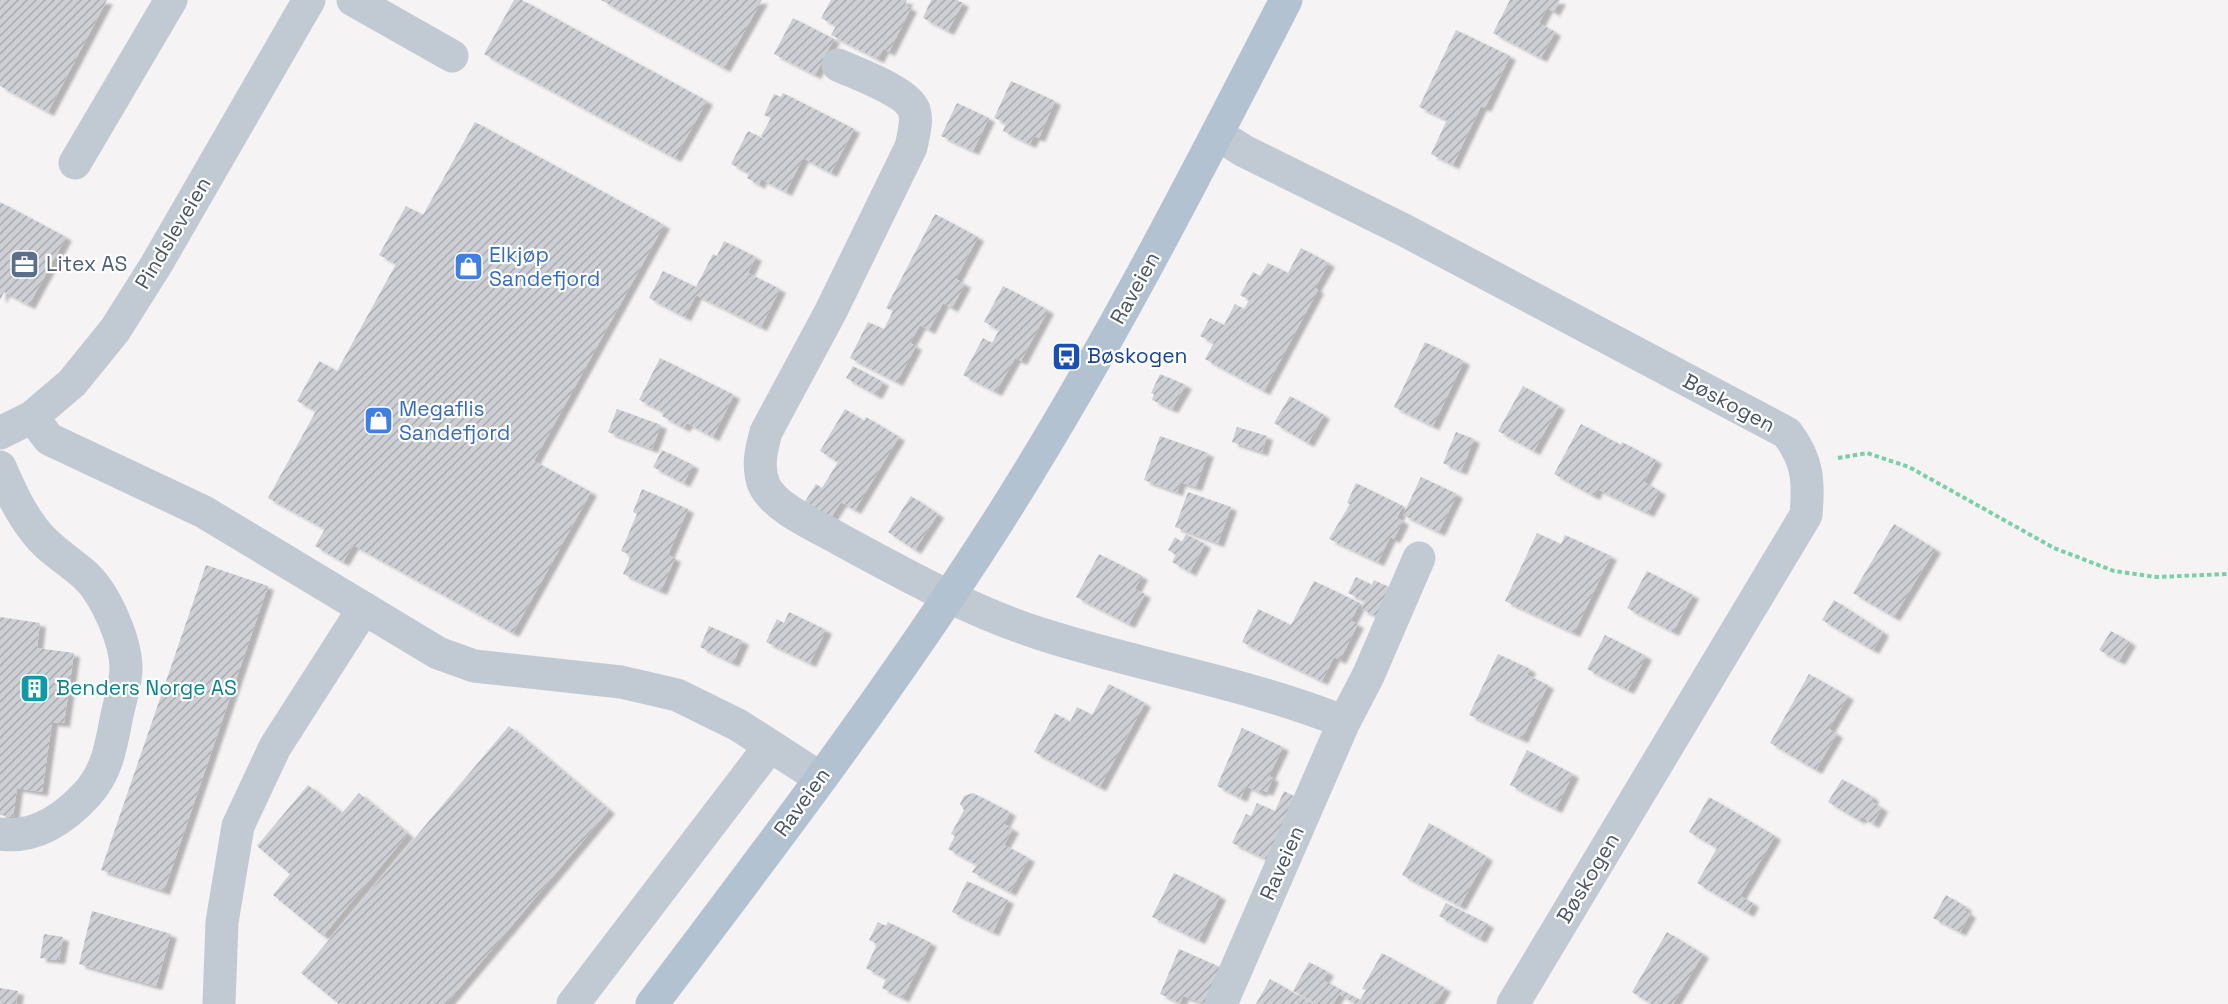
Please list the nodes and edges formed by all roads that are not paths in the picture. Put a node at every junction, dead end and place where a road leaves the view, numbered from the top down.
1 (171, 0) edge
2 (309, 0) edge
3 (353, 0) edge
4 (1286, 0) edge
5 (453, 56) dead end
6 (838, 65) dead end
7 (1217, 134) junction
8 (75, 163) dead end
9 (32, 417) junction
10 (0, 433) edge
11 (0, 467) edge
12 (1419, 558) dead end
13 (949, 598) junction
14 (364, 608) junction
15 (1344, 722) junction
16 (770, 746) junction
17 (820, 778) junction
18 (0, 834) edge
19 (219, 1004) edge
20 (573, 1004) edge
21 (652, 1004) edge
22 (1221, 1004) edge
23 (1513, 1004) edge

1 - 8 street
2 - 9 street, Pindsleveien
3 - 5 street
4 - 7 main road, Raveien
6 - 13 street
7 - 13 main road, Raveien
7 - 23 street, Bøskogen
9 - 10 street, Pindsleveien
9 - 14 street
11 - 18 street
12 - 15 street, Raveien
13 - 15 street
13 - 17 main road, Raveien
14 - 16 street
14 - 19 street
15 - 22 street, Raveien
16 - 17 street
16 - 20 street
17 - 21 main road, Raveien

